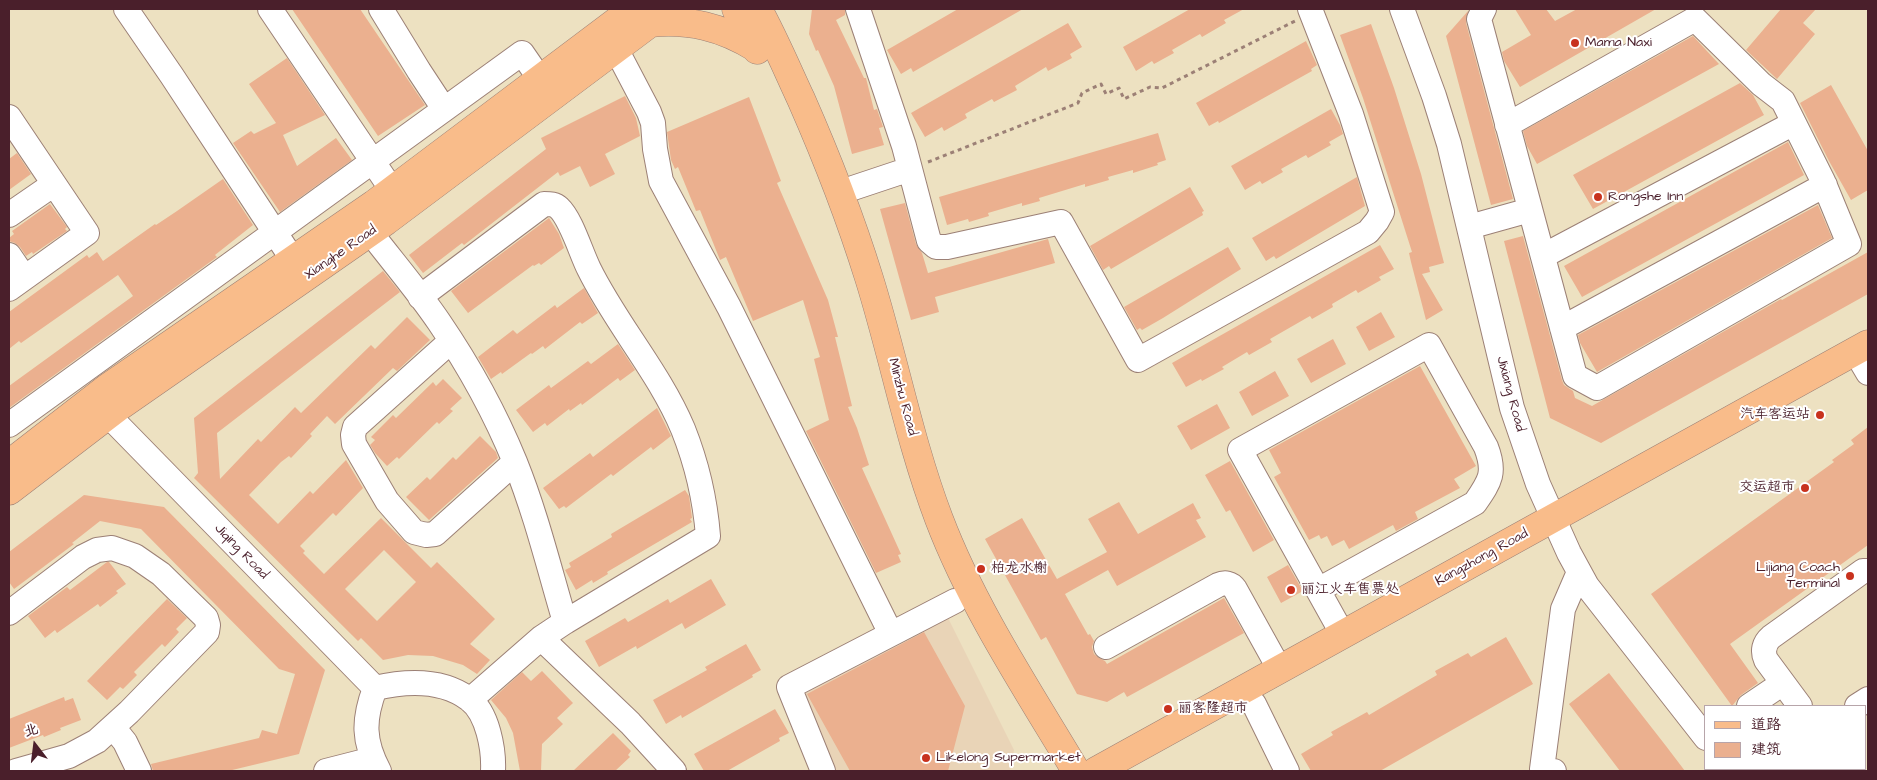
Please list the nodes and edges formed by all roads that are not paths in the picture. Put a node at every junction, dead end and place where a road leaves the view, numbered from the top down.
1 (126, 9) edge
2 (270, 9) edge
3 (381, 9) edge
4 (736, 9) edge
5 (758, 9) edge
6 (773, 9) edge
7 (858, 9) edge
8 (1402, 9) edge
9 (1484, 9) edge
10 (1314, 10) edge
11 (643, 12) edge
12 (765, 45) junction
13 (616, 49) junction
14 (540, 79) junction
15 (444, 109) junction
16 (1794, 123) junction
17 (1507, 124) junction
18 (11, 126) edge
19 (372, 162) junction
20 (910, 169) junction
21 (54, 184) junction
22 (1825, 184) junction
23 (392, 190) junction
24 (841, 192) junction
25 (1530, 210) junction
26 (9, 215) edge
27 (1469, 227) junction
28 (275, 232) junction
29 (370, 232) junction
30 (9, 255) edge
31 (1543, 256) junction
32 (293, 260) junction
33 (17, 283) edge
34 (420, 297) junction
35 (1562, 328) junction
36 (451, 341) junction
37 (1865, 360) edge
38 (108, 415) junction
39 (9, 425) edge
40 (515, 462) junction
41 (9, 464) edge
42 (9, 491) edge
43 (1556, 527) junction
44 (1868, 571) edge
45 (1579, 572) junction
46 (1318, 590) junction
47 (955, 601) junction
48 (9, 613) edge
49 (565, 622) junction
50 (891, 634) junction
51 (1343, 635) junction
52 (541, 638) junction
53 (1106, 647) dead end
54 (1280, 670) junction
55 (1783, 682) junction
56 (375, 688) junction
57 (470, 700) junction
58 (1254, 704) junction
59 (1750, 705) edge
60 (1799, 705) edge
61 (113, 727) junction
62 (1704, 734) edge
63 (376, 765) edge
64 (16, 771) edge
65 (139, 771) edge
66 (326, 771) edge
67 (493, 771) edge
68 (674, 771) edge
69 (823, 771) edge
70 (1054, 771) edge
71 (1076, 771) edge
72 (1096, 771) edge
73 (1133, 771) edge
74 (1287, 771) edge
75 (1554, 771) edge

1 - 28 street
2 - 19 street
3 - 15 street
4 - 12 main road, Minzhu Road
5 - 12 main road, Minzhu Road
6 - 12 main road
7 - 20 street
8 - 27 street, Jixiang Road
9 - 17 street
10 - 20 street
11 - 12 main road
11 - 13 main road, Xianghe Road
11 - 14 main road, Xianghe Road
12 - 24 main road, Minzhu Road
12 - 47 main road, Minzhu Road
13 - 29 main road, Xianghe Road
13 - 50 street
14 - 15 street
14 - 23 main road, Xianghe Road
15 - 19 street
16 - 17 street
16 - 22 street
16 - 31 street
17 - 25 street
18 - 21 street
19 - 23 street
19 - 28 street
20 - 24 street
21 - 26 street
21 - 33 street
22 - 35 street
22 - 35 street
23 - 32 main road, Xianghe Road
24 - 71 main road, Minzhu Road
25 - 27 street
25 - 31 street
27 - 43 street, Jixiang Road
28 - 32 street
28 - 39 street
29 - 34 street
29 - 38 main road, Xianghe Road
30 - 33 street
31 - 35 street
32 - 41 main road, Xianghe Road
34 - 36 street
34 - 49 street
36 - 40 street
36 - 40 street
37 - 43 main road, Kangzhong Road
38 - 42 main road, Xianghe Road
38 - 56 street, Jiqing Road
40 - 49 street
43 - 45 street, Jixiang Road
43 - 51 main road, Kangzhong Road
43 - 58 main road, Kangzhong Road
44 - 55 street
45 - 62 street, Jixiang Road
45 - 75 street
46 - 46 street
46 - 51 street
47 - 50 street
47 - 70 main road, Minzhu Road
48 - 61 street
49 - 52 street
50 - 69 street
51 - 54 main road, Kangzhong Road
52 - 57 street
52 - 68 street
53 - 54 street
54 - 72 main road, Kangzhong Road
55 - 59 street
55 - 60 street
56 - 57 street
56 - 63 street
57 - 67 street
58 - 73 main road, Kangzhong Road
58 - 74 street
61 - 64 street
61 - 65 street
63 - 66 street

